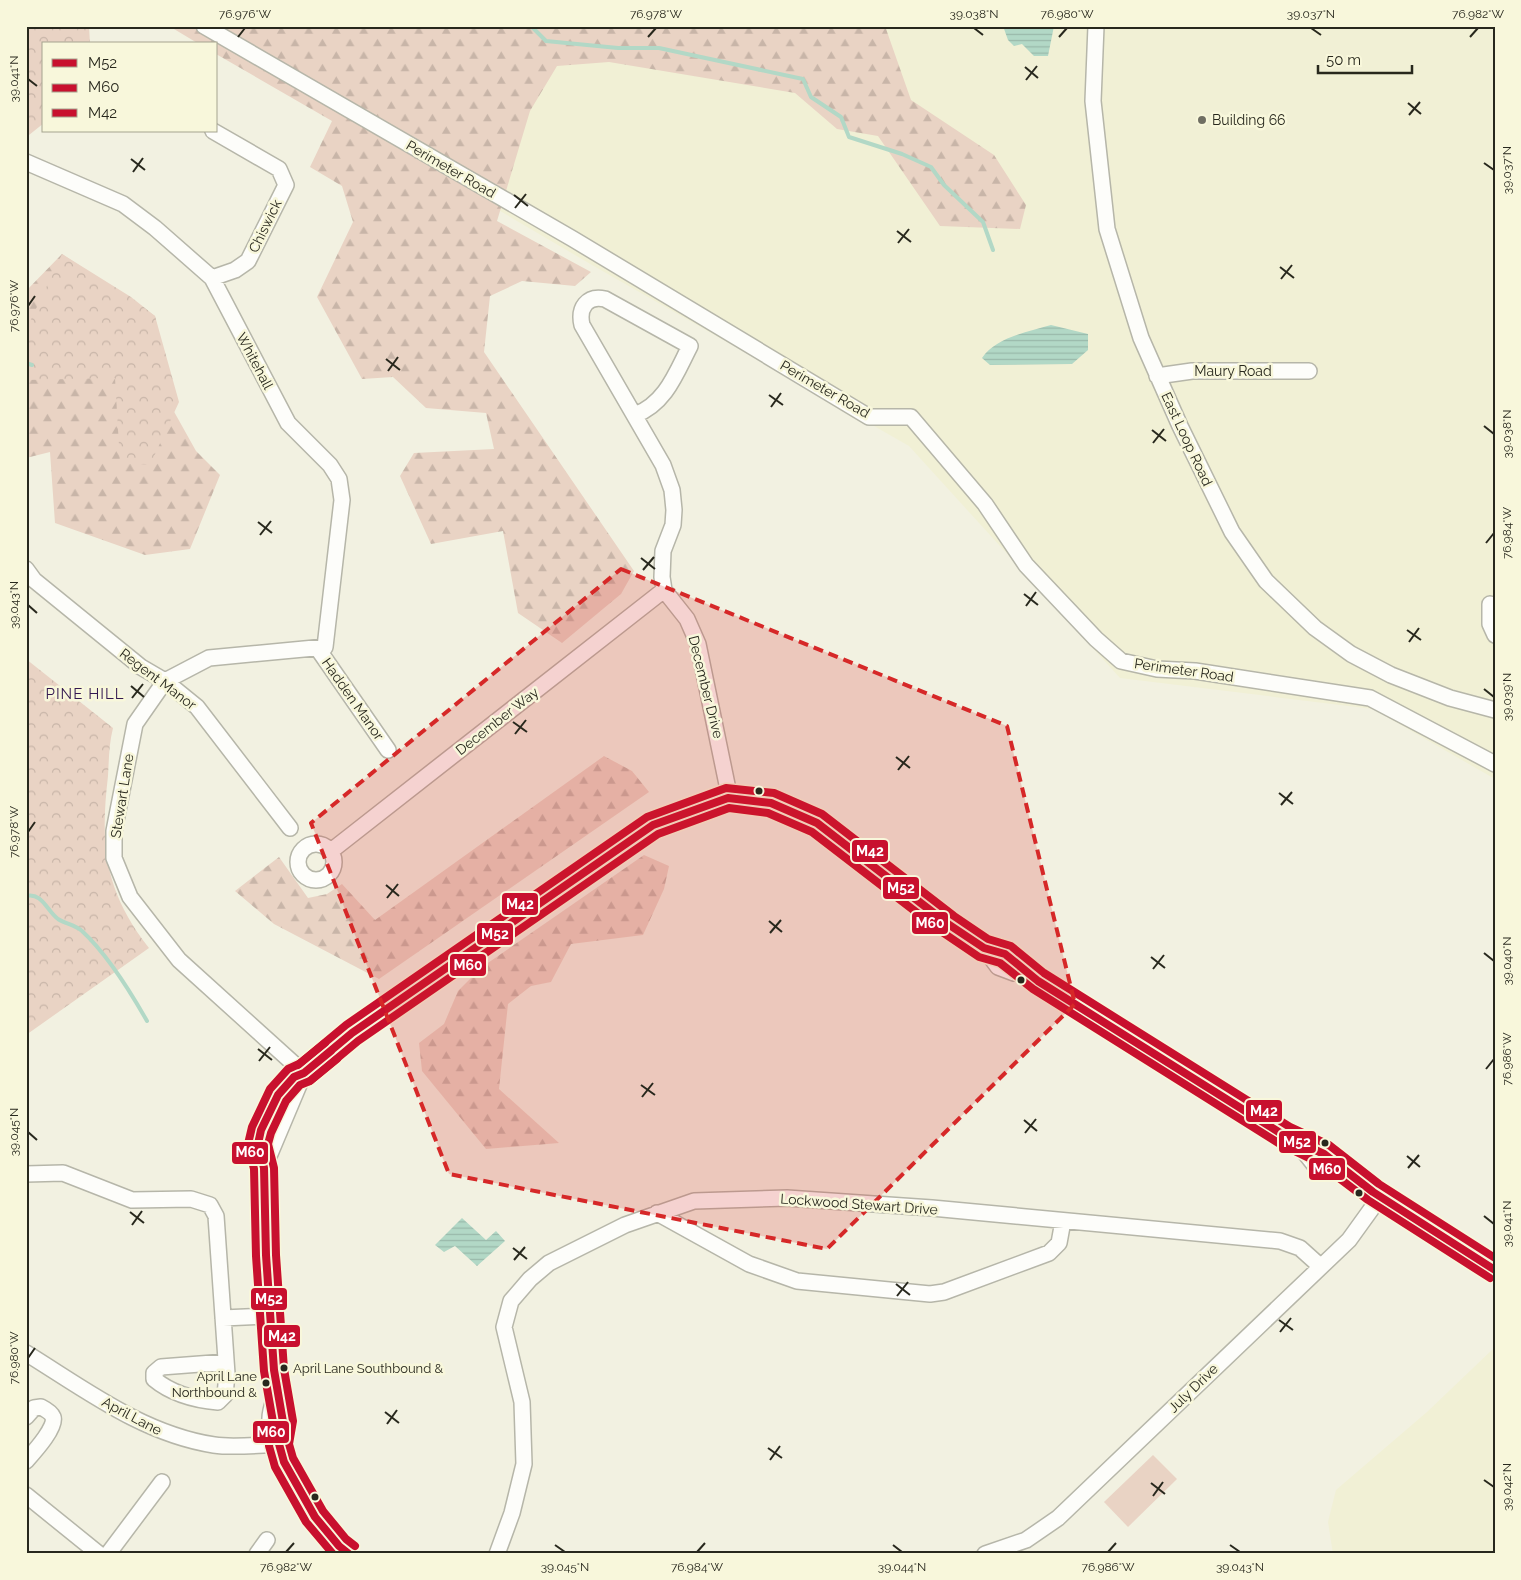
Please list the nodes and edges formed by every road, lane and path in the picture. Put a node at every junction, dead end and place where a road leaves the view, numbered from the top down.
1 (204, 26) edge
2 (1096, 26) edge
3 (215, 132) edge
4 (26, 162) edge
5 (212, 278) junction
6 (1309, 371) dead end
7 (1157, 376) junction
8 (635, 415) junction
9 (26, 569) edge
10 (664, 590) junction
11 (1490, 604) dead end
12 (1495, 635) edge
13 (322, 648) junction
14 (165, 681) junction
15 (1495, 710) edge
16 (388, 750) dead end
17 (1495, 764) edge
18 (730, 798) junction
19 (290, 828) dead end
20 (330, 851) dead end
21 (304, 1073) junction
22 (26, 1174) edge
23 (1380, 1197) junction
24 (657, 1213) junction
25 (1063, 1221) junction
26 (1320, 1266) junction
27 (1495, 1270) edge
28 (270, 1316) junction
29 (223, 1318) junction
30 (26, 1353) edge
31 (226, 1362) junction
32 (26, 1416) edge
33 (279, 1444) junction
34 (26, 1461) edge
35 (162, 1482) dead end
36 (26, 1495) edge
37 (267, 1540) dead end
38 (99, 1554) edge
39 (108, 1554) edge
40 (257, 1554) edge
41 (349, 1554) edge
42 (497, 1554) edge
43 (985, 1554) edge

1 - 17 street, Perimeter Road
2 - 7 street, East Loop Road
3 - 5 street, Chiswick
4 - 5 street, Whitehall
5 - 13 street, Whitehall
6 - 7 street, Maury Road
7 - 15 street, East Loop Road
8 - 8 street
8 - 10 street
9 - 14 street, Regent Manor
10 - 18 street, December Drive
10 - 20 street, December Way
11 - 12 street
13 - 14 street, Stewart Lane
13 - 16 street, Hadden Manor
14 - 19 street, Regent Manor
14 - 21 street, Stewart Lane
18 - 21 street
18 - 23 street
21 - 28 street
22 - 29 street
23 - 26 street, July Drive
23 - 27 street
24 - 25 street, Lockwood Stewart Drive
24 - 25 street
24 - 42 street, Lockwood Stewart Drive
25 - 26 street, Lockwood Stewart Drive
26 - 43 street, July Drive
28 - 29 street
28 - 33 street
29 - 31 street
30 - 33 street, April Lane
31 - 31 street
32 - 34 street
33 - 41 street
35 - 39 street
36 - 38 street
37 - 40 street

